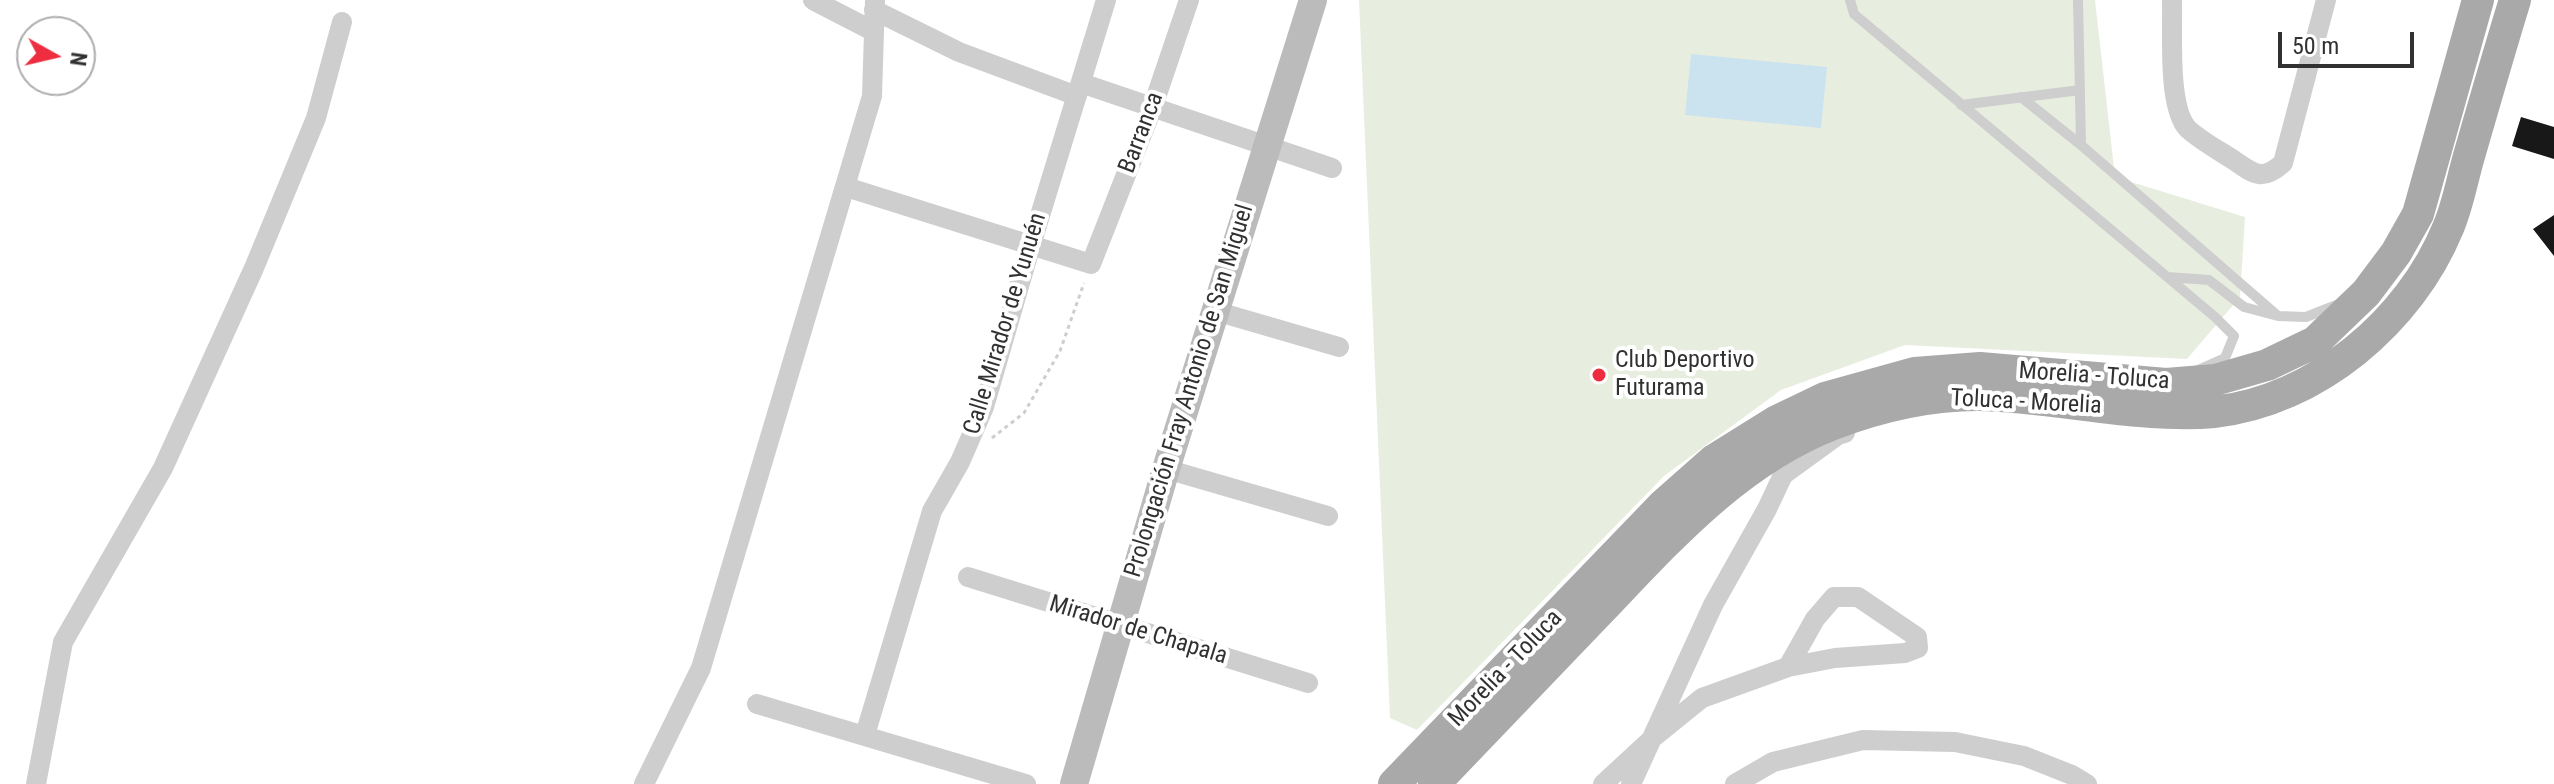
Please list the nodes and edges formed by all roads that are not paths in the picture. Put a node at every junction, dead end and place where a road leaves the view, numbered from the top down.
1 (813, 0) edge
2 (1106, 0) edge
3 (1189, 0) edge
4 (1313, 0) edge
5 (1850, 0) edge
6 (2078, 0) edge
7 (2172, 0) edge
8 (2326, 0) edge
9 (2478, 0) edge
10 (2515, 0) edge
11 (874, 14) edge
12 (342, 22) dead end
13 (1079, 90) junction
14 (2080, 90) junction
15 (2021, 97) junction
16 (1961, 105) junction
17 (1153, 106) junction
18 (1266, 145) junction
19 (2081, 145) junction
20 (1332, 168) dead end
21 (846, 187) junction
22 (1031, 245) junction
23 (2166, 277) junction
24 (2366, 293) junction
25 (1215, 311) junction
26 (2278, 316) junction
27 (1339, 347) dead end
28 (2166, 384) junction
29 (1934, 399) junction
30 (1166, 469) junction
31 (1328, 516) dead end
32 (968, 577) dead end
33 (1119, 625) junction
34 (1788, 667) junction
35 (1308, 683) dead end
36 (757, 704) dead end
37 (865, 735) junction
38 (1655, 736) junction
39 (36, 784) edge
40 (644, 784) edge
41 (1026, 784) edge
42 (1074, 784) edge
43 (1394, 784) edge
44 (1434, 784) edge
45 (1603, 784) edge
46 (1631, 784) edge
47 (1735, 784) edge
48 (2087, 784) edge

1 - 11 street
2 - 13 street, Calle Mirador de Yunuén
3 - 17 street, Barranca
4 - 18 street, Prolongación Fray Antonio de San Miguel
5 - 16 lane
6 - 14 lane
7 - 8 street
9 - 24 main road, Morelia - Toluca
10 - 29 main road, Toluca - Morelia
11 - 13 street
11 - 21 street
12 - 39 street
13 - 17 street
13 - 22 street, Calle Mirador de Yunuén
14 - 15 lane
14 - 19 lane
15 - 16 lane
15 - 19 lane
16 - 23 lane
17 - 18 street
17 - 22 street, Barranca
18 - 20 street
18 - 25 street, Prolongación Fray Antonio de San Miguel
19 - 26 lane
21 - 22 street
21 - 40 street
22 - 37 street, Calle Mirador de Yunuén
23 - 26 lane
23 - 28 lane
24 - 26 lane
24 - 28 main road, Morelia - Toluca
25 - 27 street
25 - 30 street, Prolongación Fray Antonio de San Miguel
28 - 43 main road, Morelia - Toluca
29 - 38 street
29 - 44 main road, Toluca - Morelia
30 - 31 street
30 - 33 street, Prolongación Fray Antonio de San Miguel
32 - 33 street, Mirador de Chapala
33 - 35 street, Mirador de Chapala
33 - 42 street, Prolongación Fray Antonio de San Miguel
34 - 34 street
34 - 38 street
36 - 37 street
37 - 41 street
38 - 45 street
38 - 46 street
47 - 48 street

